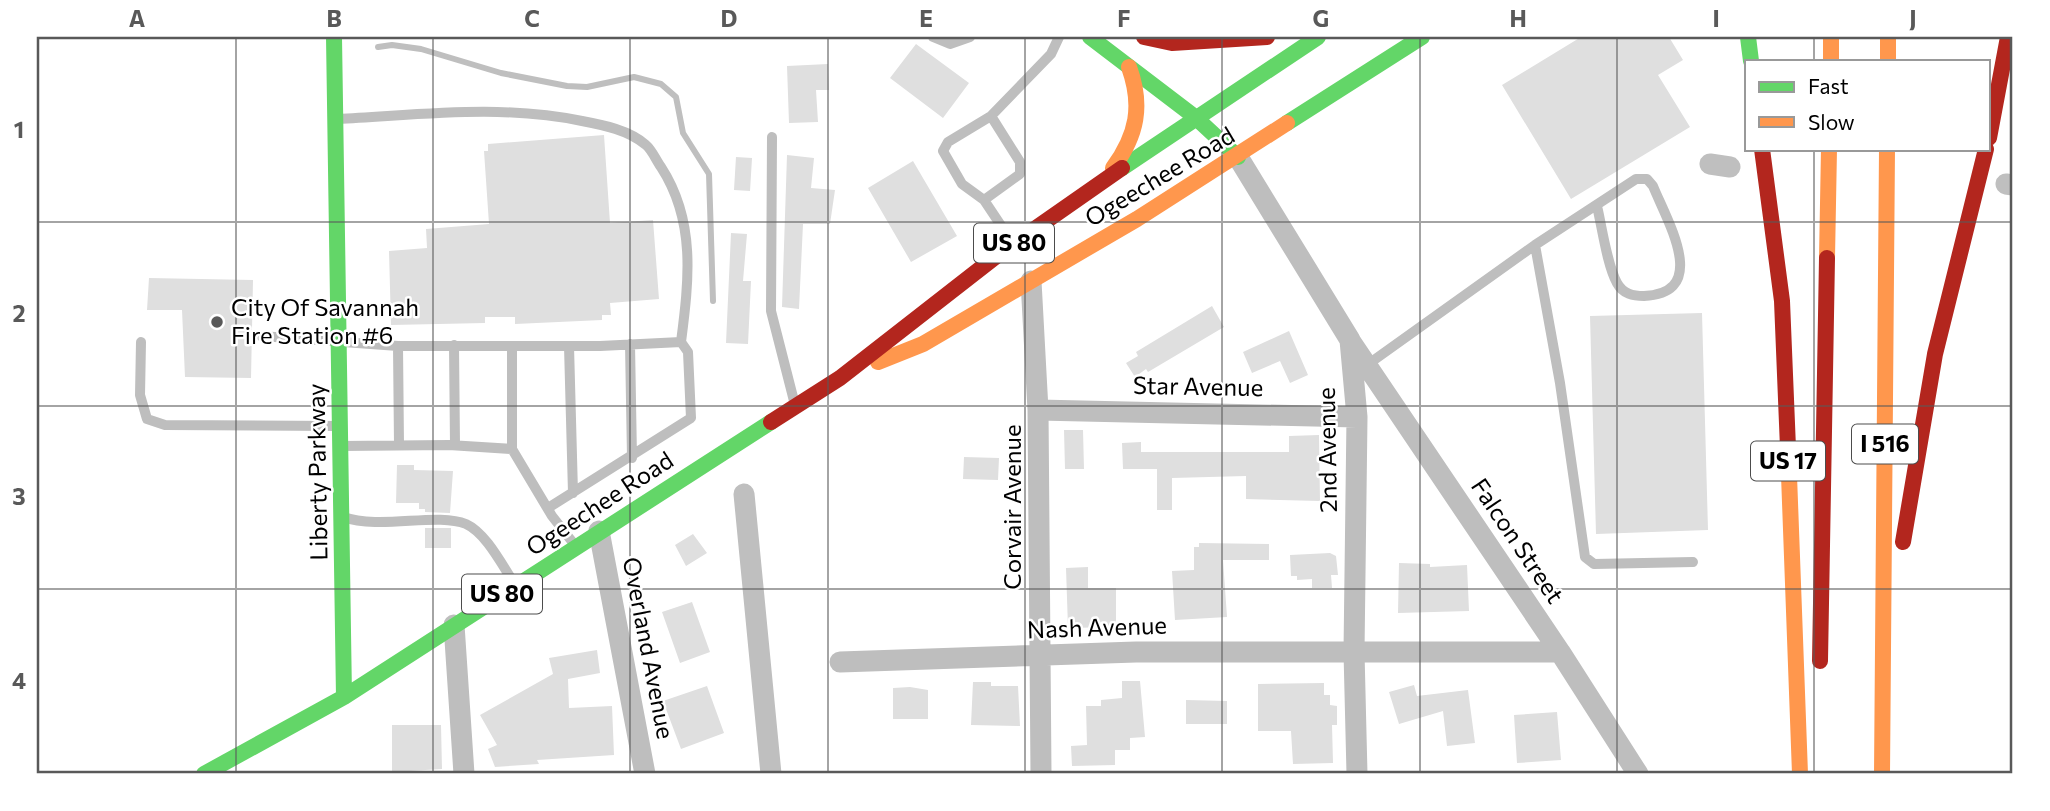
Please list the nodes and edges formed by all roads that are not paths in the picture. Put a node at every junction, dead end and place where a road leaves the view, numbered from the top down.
1 (334, 37) edge
2 (933, 37) edge
3 (970, 37) edge
4 (1059, 37) edge
5 (1090, 37) edge
6 (1144, 37) edge
7 (1267, 37) edge
8 (1318, 37) edge
9 (1422, 37) edge
10 (1748, 37) edge
11 (1831, 37) edge
12 (1888, 37) edge
13 (2008, 37) edge
14 (1751, 60) edge
15 (1831, 60) edge
16 (1888, 60) edge
17 (1129, 67) junction
18 (990, 116) junction
19 (1195, 117) junction
20 (336, 119) junction
21 (1990, 133) edge
22 (772, 137) dead end
23 (1762, 150) edge
24 (1829, 150) edge
25 (1887, 150) edge
26 (1986, 150) edge
27 (1238, 157) junction
28 (1103, 181) junction
29 (984, 200) junction
30 (1597, 206) junction
31 (1013, 244) junction
32 (1535, 245) junction
33 (1031, 281) junction
34 (261, 336) dead end
35 (339, 339) junction
36 (1350, 340) junction
37 (141, 342) dead end
38 (681, 342) junction
39 (631, 344) junction
40 (454, 345) junction
41 (398, 346) junction
42 (512, 346) junction
43 (569, 346) junction
44 (1367, 365) junction
45 (839, 378) junction
46 (795, 406) junction
47 (1038, 410) junction
48 (1357, 417) junction
49 (340, 426) junction
50 (399, 445) junction
51 (455, 445) junction
52 (340, 446) junction
53 (512, 449) junction
54 (632, 457) junction
55 (573, 493) junction
56 (548, 508) junction
57 (341, 517) junction
58 (599, 531) junction
59 (576, 546) junction
60 (1693, 562) dead end
61 (516, 585) junction
62 (454, 625) junction
63 (1354, 652) junction
64 (1560, 652) junction
65 (1040, 656) junction
66 (841, 662) dead end
67 (1819, 677) dead end
68 (344, 696) junction
69 (1883, 739) junction
70 (204, 774) edge
71 (464, 774) edge
72 (645, 774) edge
73 (1041, 774) edge
74 (1357, 774) edge
75 (1638, 774) edge
76 (1800, 774) edge
77 (1882, 774) edge

1 - 20 main road, Liberty Parkway
2 - 3 lane
4 - 18 lane
5 - 17 main road
6 - 7 main road
8 - 19 main road, Ogeechee Road / US 80
9 - 27 main road, Ogeechee Road / US 80
10 - 14 main road
11 - 15 main road
12 - 16 main road
13 - 21 main road
17 - 19 main road
17 - 28 main road
18 - 29 lane
18 - 29 lane
19 - 27 main road
19 - 28 main road, Ogeechee Road / US 80
20 - 35 main road, Liberty Parkway
20 - 38 lane
22 - 46 lane
23 - 76 main road, US 17
24 - 67 main road, I 516
25 - 69 main road, I 516
26 - 69 main road
27 - 33 main road, Ogeechee Road / US 80
27 - 36 street, 2nd Avenue
28 - 31 main road, Ogeechee Road / US 80
29 - 31 lane
30 - 30 lane
30 - 32 lane
31 - 45 main road, Ogeechee Road / US 80
32 - 44 lane
32 - 60 lane
33 - 45 main road, Ogeechee Road / US 80
33 - 47 street, Corvair Avenue
34 - 35 lane
35 - 41 lane
35 - 49 main road, Liberty Parkway
36 - 44 street, Falcon Street
36 - 48 street, 2nd Avenue
37 - 49 lane
38 - 39 lane
38 - 54 lane
39 - 43 lane
39 - 54 lane
40 - 41 lane
40 - 42 lane
40 - 51 lane
41 - 50 lane
42 - 43 lane
42 - 53 lane
43 - 55 lane
44 - 64 street, Falcon Street
45 - 46 main road, Ogeechee Road / US 80
46 - 58 main road, Ogeechee Road / US 80
47 - 48 street, Star Avenue
47 - 65 street, Corvair Avenue
48 - 63 street, 2nd Avenue
49 - 52 main road, Liberty Parkway
50 - 51 lane
50 - 52 lane
51 - 53 lane
52 - 57 main road, Liberty Parkway
53 - 56 lane
54 - 55 lane
55 - 56 lane
56 - 59 lane
57 - 61 lane
57 - 68 main road, Liberty Parkway
58 - 59 main road, Ogeechee Road / US 80
58 - 72 street, Overland Avenue
59 - 61 main road, Ogeechee Road / US 80
61 - 62 main road, Ogeechee Road / US 80
62 - 68 main road, Ogeechee Road / US 80
62 - 71 street
63 - 64 street, Nash Avenue
63 - 65 street, Nash Avenue
63 - 74 street, 2nd Avenue
64 - 75 street, Falcon Street
65 - 66 street, Nash Avenue
65 - 73 street, Corvair Avenue
68 - 70 main road, Ogeechee Road / US 80
69 - 77 main road, I 516

